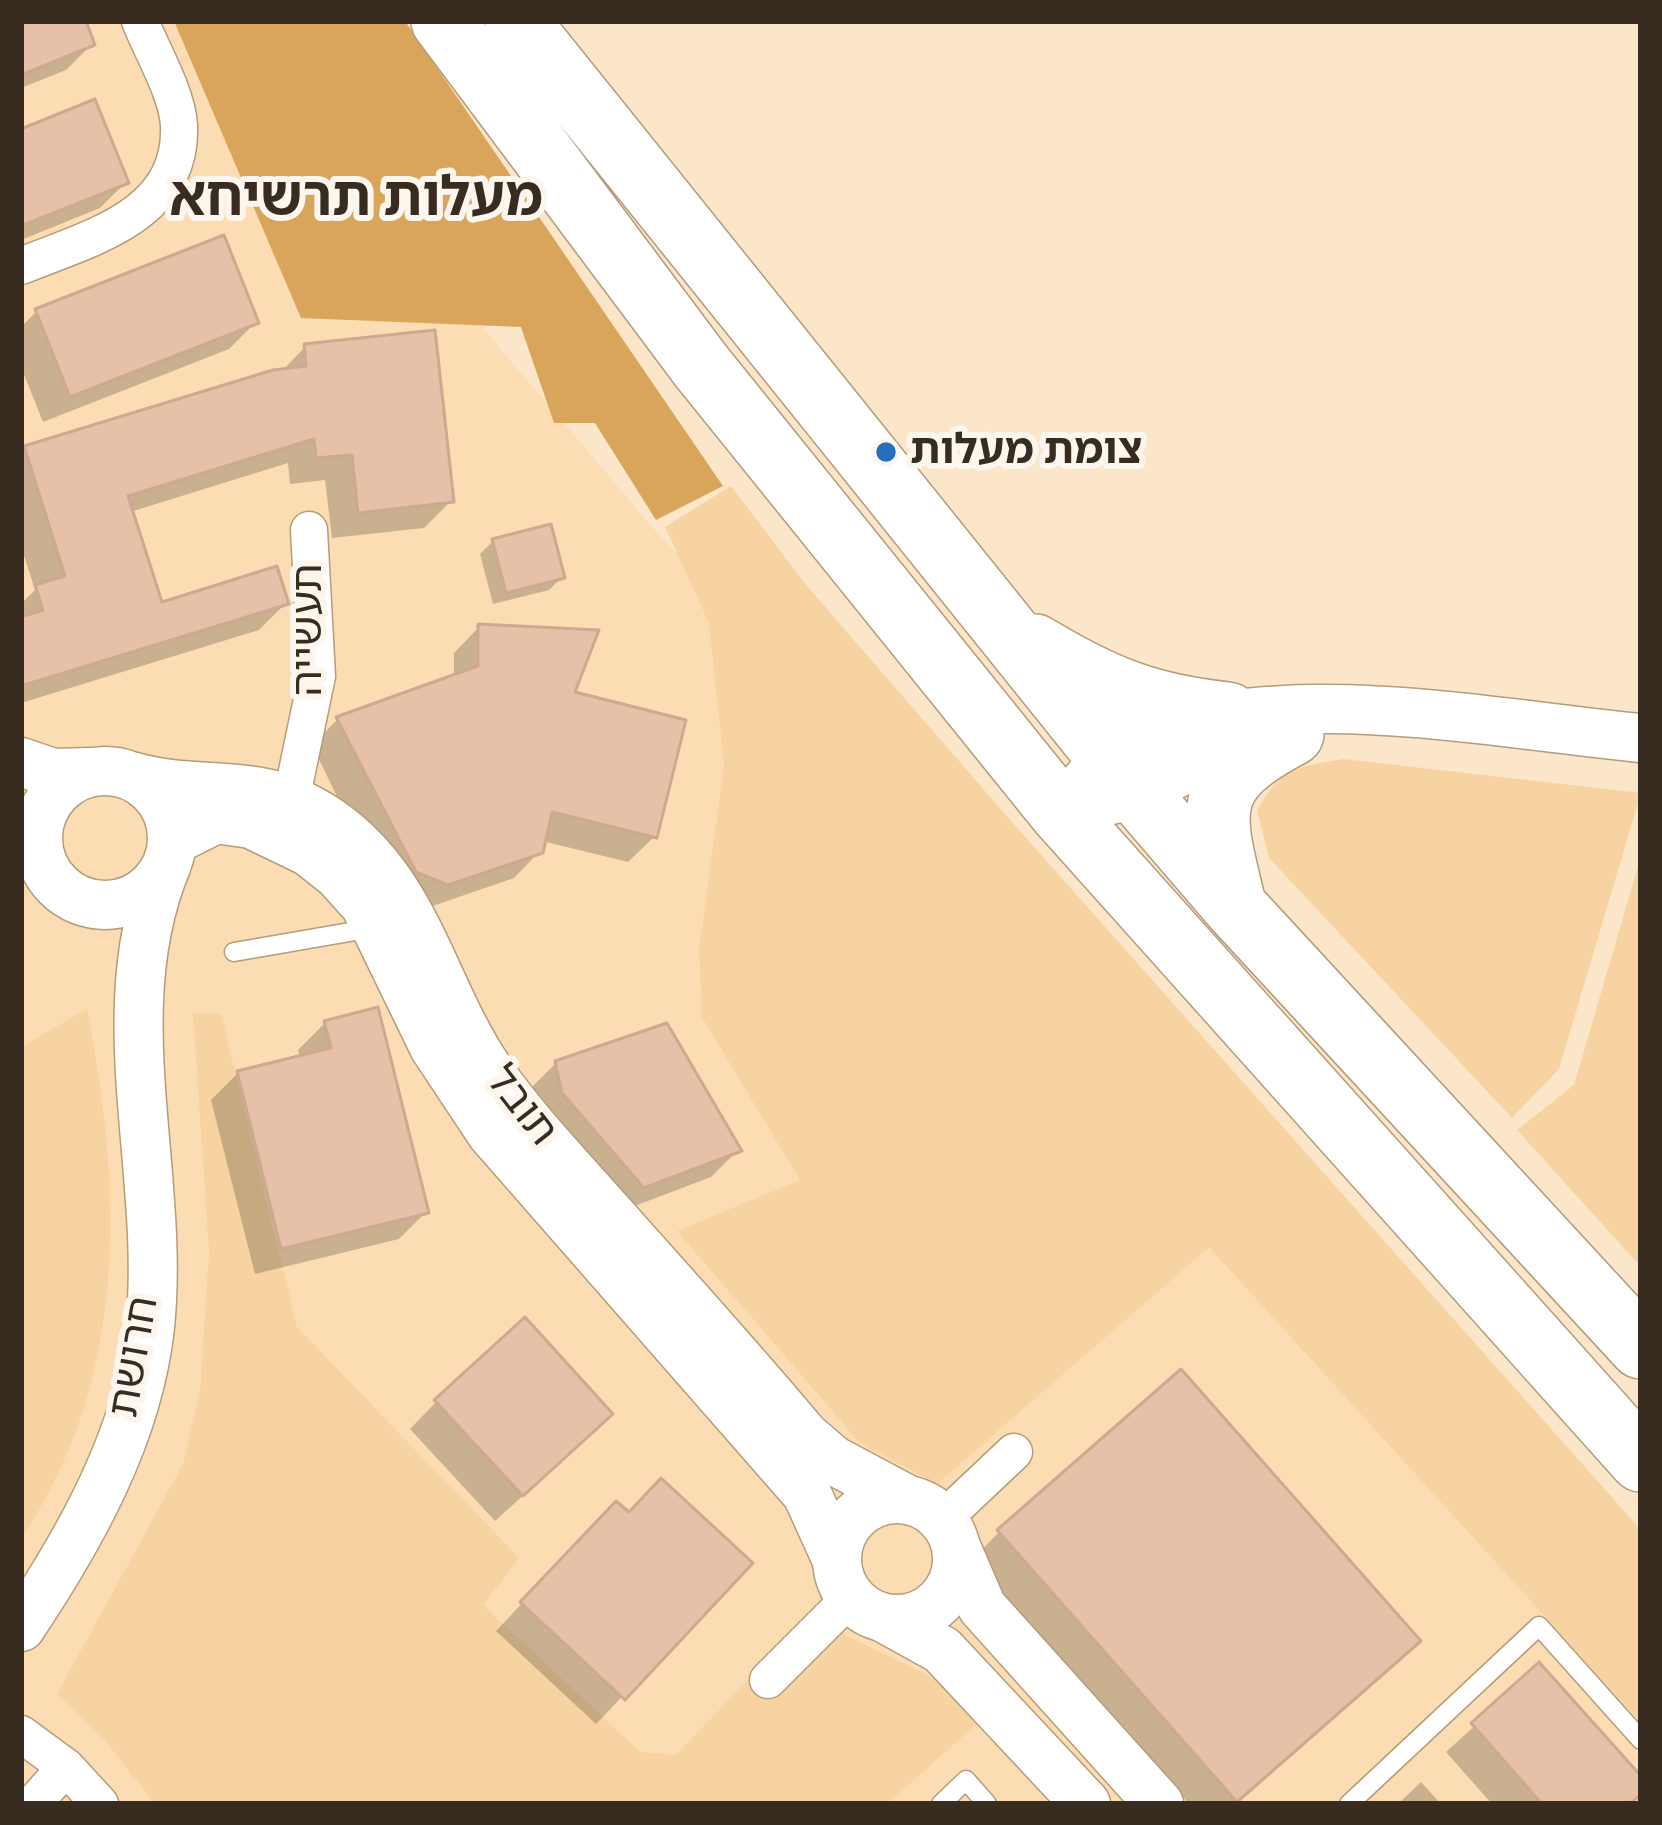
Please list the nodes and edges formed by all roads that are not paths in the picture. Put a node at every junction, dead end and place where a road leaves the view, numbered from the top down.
1 (140, 21) edge
2 (443, 21) edge
3 (518, 21) edge
4 (21, 266) edge
5 (309, 530) dead end
6 (996, 622) junction
7 (1228, 714) junction
8 (1424, 718) junction
9 (1292, 734) junction
10 (1641, 739) edge
11 (21, 762) edge
12 (110, 774) junction
13 (1124, 776) junction
14 (21, 795) edge
15 (291, 800) junction
16 (1060, 811) junction
17 (38, 841) junction
18 (170, 853) junction
19 (65, 891) junction
20 (1235, 907) junction
21 (377, 927) junction
22 (234, 952) dead end
23 (139, 1062) junction
24 (1641, 1347) edge
25 (1014, 1452) dead end
26 (1641, 1460) edge
27 (935, 1522) junction
28 (857, 1592) junction
29 (21, 1627) edge
30 (768, 1680) dead end
31 (21, 1734) edge
32 (1641, 1740) edge
33 (66, 1766) junction
34 (1068, 1793) edge
35 (33, 1804) edge
36 (100, 1804) edge
37 (940, 1804) edge
38 (987, 1804) edge
39 (1159, 1804) edge
40 (1349, 1804) edge

1 - 4 street
2 - 16 highway
3 - 6 highway
5 - 15 street, תעשייה
6 - 7 highway
6 - 13 highway
7 - 8 street
7 - 13 street
8 - 9 street
8 - 10 street
9 - 13 street
9 - 20 highway
11 - 12 street
12 - 15 street, תובל
12 - 17 street
12 - 18 street
13 - 16 street
13 - 20 highway
14 - 17 street
15 - 27 street, תובל
16 - 26 highway
17 - 19 street
18 - 19 street
18 - 21 street, תובל
18 - 23 street, חרושת
19 - 23 street, חרושת
20 - 24 highway
21 - 22 lane
21 - 28 street, תובל
23 - 29 street, חרושת
25 - 27 street
27 - 28 street
27 - 28 street
27 - 39 street
28 - 30 street
28 - 34 street
31 - 33 street
32 - 40 lane
33 - 35 street
33 - 36 street
37 - 38 lane

